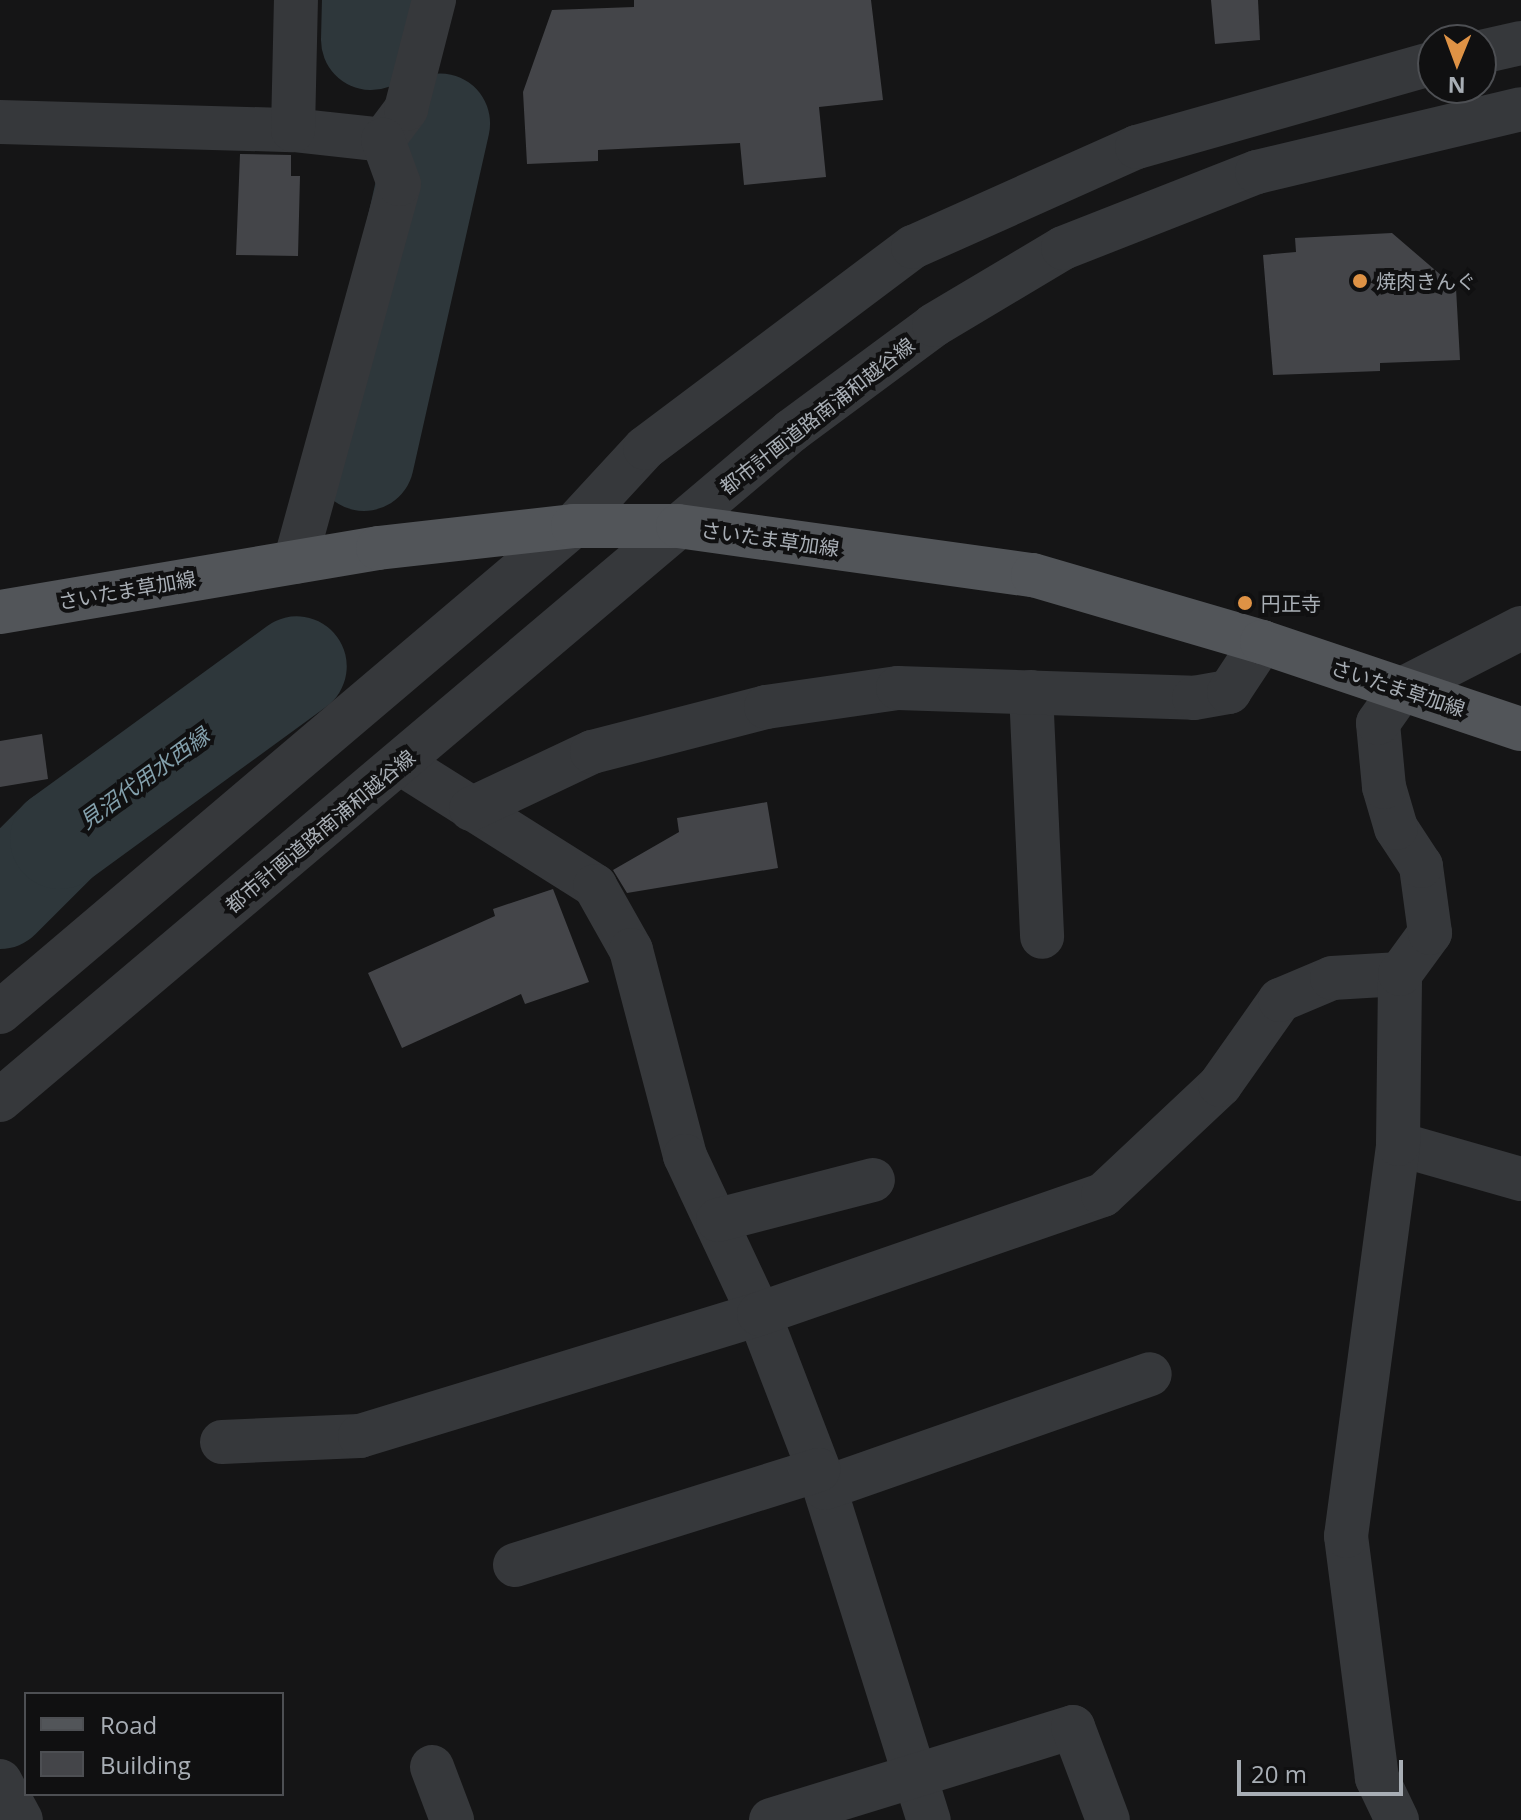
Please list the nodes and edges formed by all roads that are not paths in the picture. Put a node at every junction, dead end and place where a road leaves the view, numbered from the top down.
1 (296, 0) edge
2 (434, 0) edge
3 (1521, 43) edge
4 (1497, 48) edge
5 (1417, 68) edge
6 (1521, 109) edge
7 (0, 122) edge
8 (293, 130) junction
9 (383, 140) junction
10 (573, 526) junction
11 (678, 526) junction
12 (295, 562) junction
13 (0, 612) edge
14 (1521, 628) edge
15 (1262, 642) junction
16 (1402, 689) junction
17 (1031, 692) junction
18 (1521, 729) edge
19 (400, 763) junction
20 (471, 809) junction
21 (1042, 937) dead end
22 (1400, 974) junction
23 (0, 1012) edge
24 (0, 1100) edge
25 (1398, 1144) junction
26 (1521, 1179) edge
27 (873, 1180) dead end
28 (718, 1220) junction
29 (759, 1314) junction
30 (1150, 1374) dead end
31 (222, 1442) dead end
32 (822, 1479) junction
33 (515, 1565) dead end
34 (432, 1767) dead end
35 (917, 1773) junction
36 (0, 1781) edge
37 (1380, 1814) edge
38 (21, 1820) edge
39 (452, 1820) edge
40 (771, 1820) edge
41 (929, 1820) edge
42 (1108, 1820) edge

1 - 8 street
2 - 9 street
3 - 4 street
5 - 10 street
6 - 11 street, 都市計画道路南浦和越谷線
7 - 8 street
8 - 9 street
9 - 12 street
10 - 11 main road, さいたま草加線
10 - 12 main road, さいたま草加線
10 - 23 street
11 - 15 main road, さいたま草加線
11 - 19 street, 都市計画道路南浦和越谷線
12 - 13 main road, さいたま草加線
14 - 16 street
15 - 16 main road, さいたま草加線
15 - 17 street
16 - 18 main road, さいたま草加線
16 - 22 street
17 - 20 street
17 - 21 street
19 - 20 street
19 - 24 street, 都市計画道路南浦和越谷線
20 - 28 street
22 - 25 street
22 - 29 street
25 - 26 street
25 - 37 street
27 - 28 street
28 - 29 street
29 - 31 street
29 - 32 street
30 - 32 street
32 - 33 street
32 - 35 street
34 - 39 street
35 - 40 street
35 - 41 street
35 - 42 street
36 - 38 street

